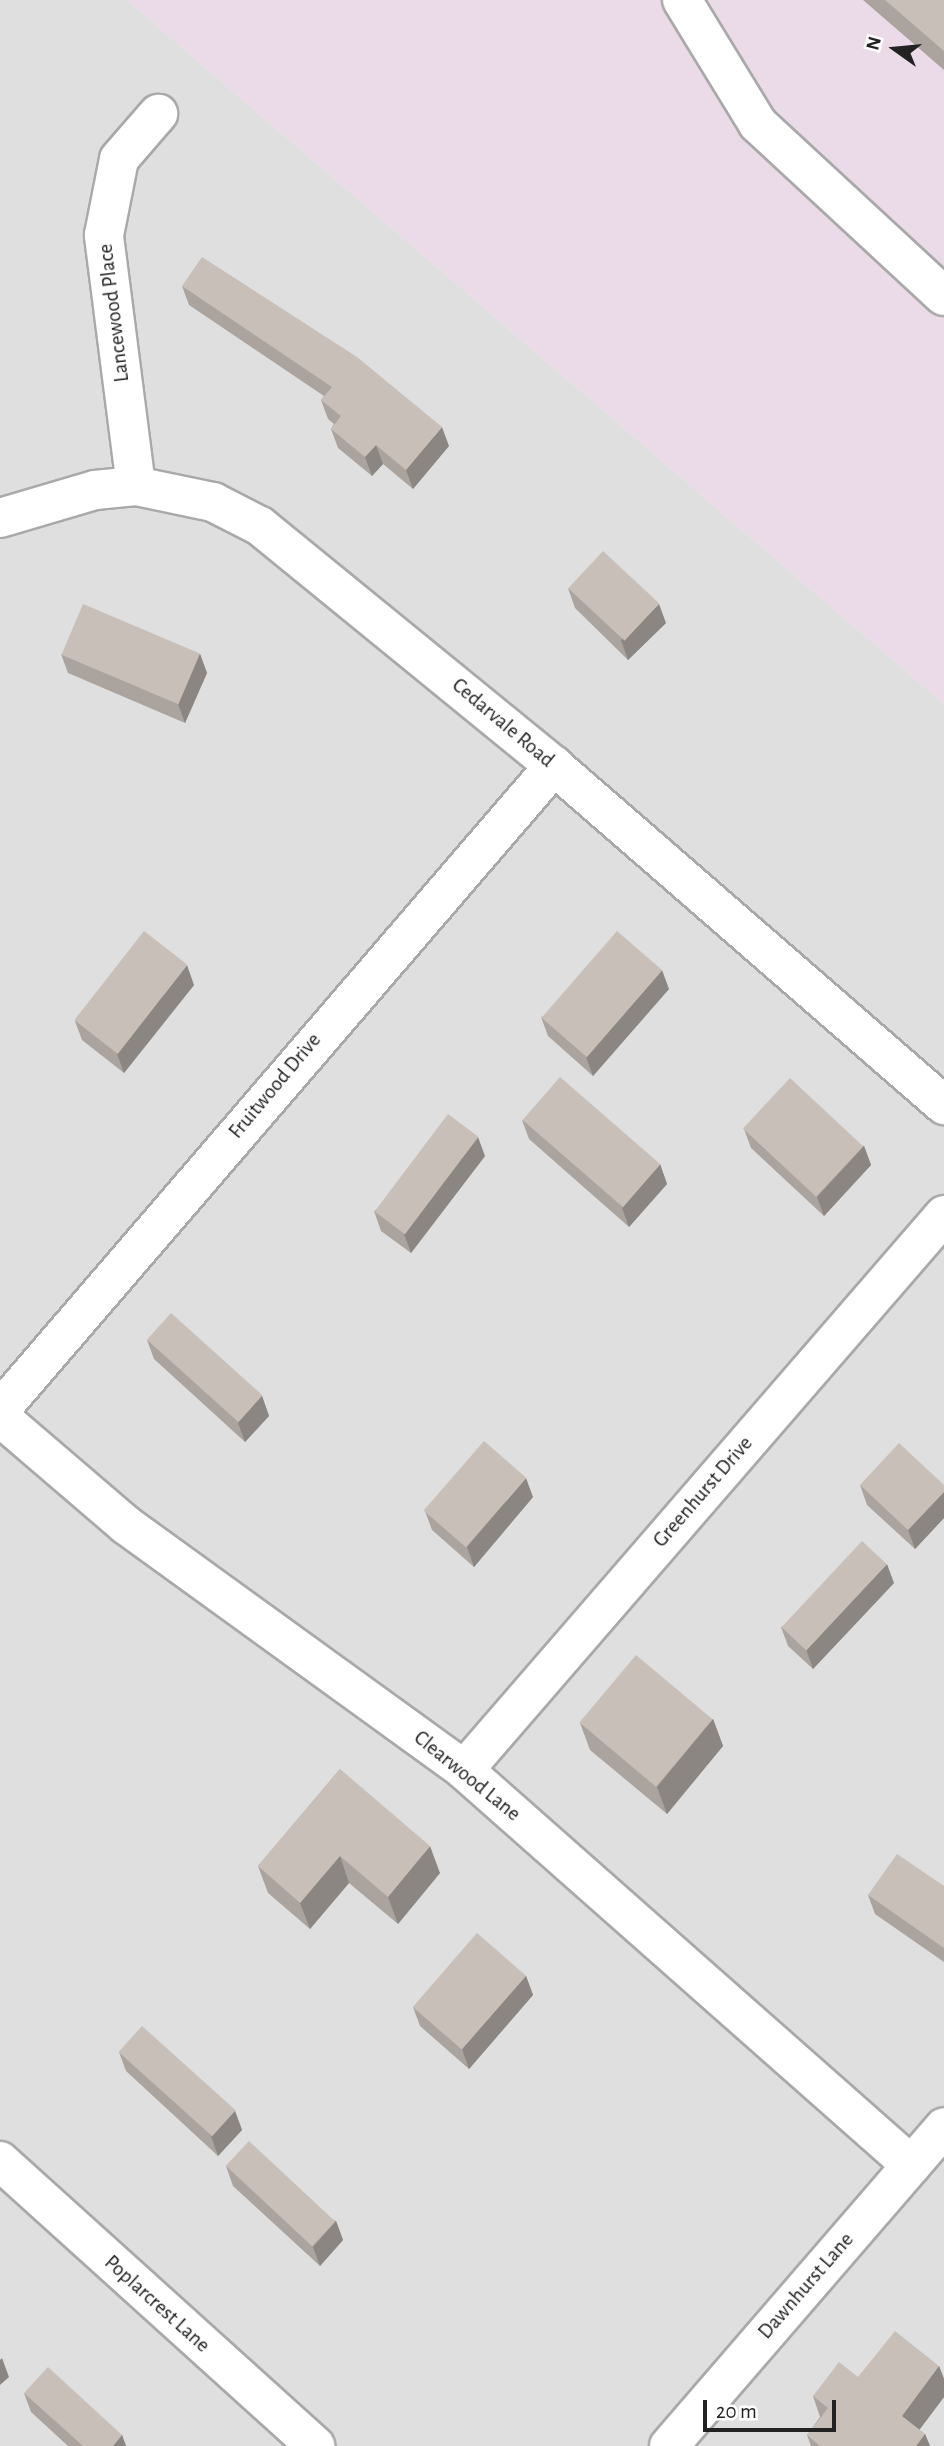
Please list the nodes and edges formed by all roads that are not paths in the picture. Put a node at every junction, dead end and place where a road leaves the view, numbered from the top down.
1 (682, 0) edge
2 (158, 114) dead end
3 (944, 296) edge
4 (136, 486) junction
5 (0, 518) edge
6 (554, 766) junction
7 (944, 1105) edge
8 (944, 1215) edge
9 (0, 1410) edge
10 (0, 1417) edge
11 (464, 1770) junction
12 (944, 2127) edge
13 (0, 2161) edge
14 (911, 2165) junction
15 (315, 2446) edge
16 (669, 2446) edge

1 - 3 street
2 - 4 street, Lancewood Place
4 - 5 street, Cedarvale Road
4 - 6 street, Cedarvale Road
6 - 7 street, Cedarvale Road
6 - 9 street, Fruitwood Drive
8 - 11 street, Greenhurst Drive
10 - 11 street, Clearwood Lane
11 - 14 street, Clearwood Lane
12 - 14 street, Dawnhurst Lane
13 - 15 street, Poplarcrest Lane
14 - 16 street, Dawnhurst Lane

